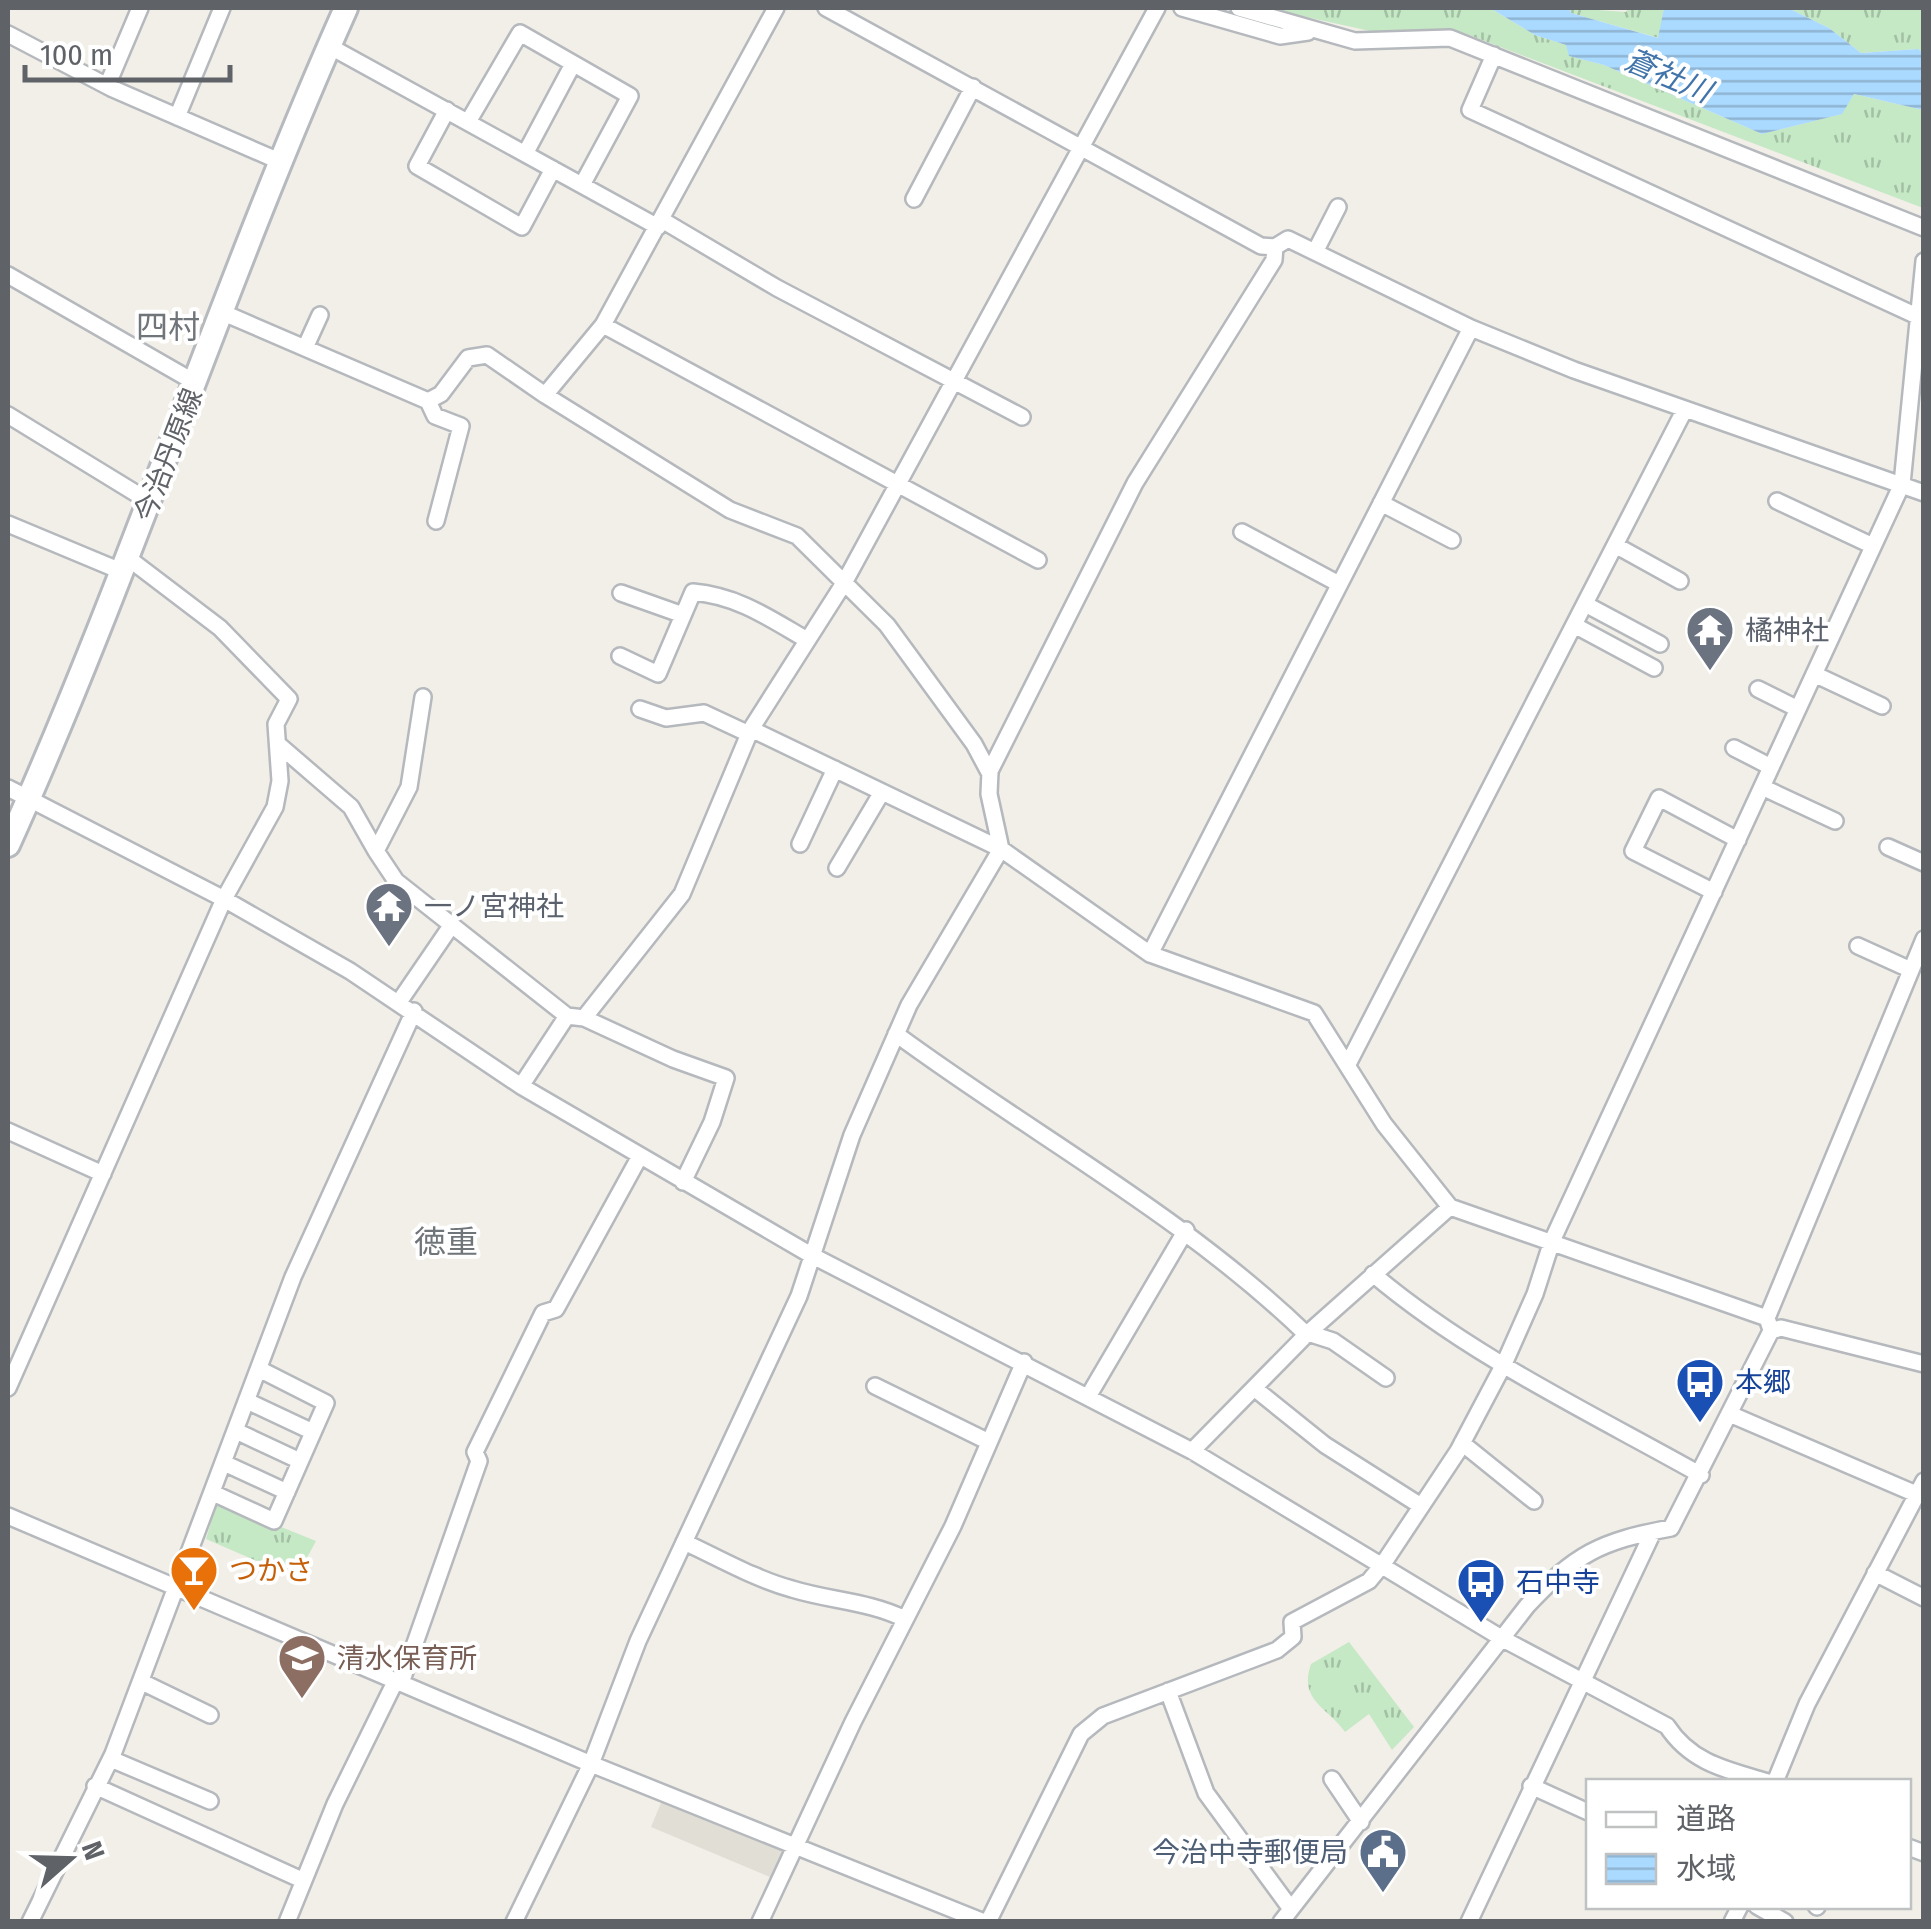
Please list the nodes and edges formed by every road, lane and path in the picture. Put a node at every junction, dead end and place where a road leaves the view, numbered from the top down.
1 (140, 8) edge
2 (222, 8) edge
3 (346, 8) edge
4 (776, 8) edge
5 (826, 8) edge
6 (1157, 8) edge
7 (1182, 8) edge
8 (1240, 8) edge
9 (1312, 31) junction
10 (8, 34) edge
11 (329, 46) junction
12 (1494, 55) junction
13 (573, 64) junction
14 (107, 86) junction
15 (973, 87) junction
16 (447, 110) junction
17 (177, 117) junction
18 (468, 122) junction
19 (1080, 145) junction
20 (525, 154) junction
21 (279, 161) junction
22 (553, 169) junction
23 (582, 185) junction
24 (914, 199) dead end
25 (1338, 207) dead end
26 (660, 224) junction
27 (1924, 228) edge
28 (1275, 247) junction
29 (1315, 252) junction
30 (1924, 261) edge
31 (8, 275) edge
32 (219, 311) junction
33 (320, 315) dead end
34 (1920, 320) edge
35 (603, 325) junction
36 (1472, 328) junction
37 (304, 348) junction
38 (954, 381) junction
39 (196, 383) junction
40 (545, 395) junction
41 (428, 401) junction
42 (1685, 409) junction
43 (8, 414) edge
44 (1022, 417) dead end
45 (900, 483) junction
46 (1902, 484) junction
47 (1924, 493) edge
48 (1778, 501) dead end
49 (150, 502) junction
50 (1381, 503) junction
51 (436, 521) dead end
52 (8, 524) edge
53 (1242, 532) dead end
54 (1452, 540) dead end
55 (1615, 545) junction
56 (1874, 546) junction
57 (1038, 560) dead end
58 (125, 565) junction
59 (1680, 581) dead end
60 (844, 583) junction
61 (1340, 584) junction
62 (621, 593) dead end
63 (1585, 604) junction
64 (683, 615) junction
65 (1574, 626) junction
66 (807, 640) junction
67 (1660, 644) dead end
68 (620, 656) dead end
69 (1654, 668) dead end
70 (1814, 674) junction
71 (1758, 688) dead end
72 (423, 697) dead end
73 (1882, 706) dead end
74 (640, 709) dead end
75 (1798, 709) junction
76 (750, 731) junction
77 (276, 742) junction
78 (1734, 748) dead end
79 (1771, 767) junction
80 (835, 769) junction
81 (990, 774) junction
82 (1762, 787) junction
83 (882, 792) junction
84 (18, 794) edge
85 (1835, 821) dead end
86 (1738, 840) junction
87 (800, 844) dead end
88 (8, 845) edge
89 (1888, 847) dead end
90 (1001, 850) junction
91 (376, 851) junction
92 (1924, 864) edge
93 (838, 868) dead end
94 (1714, 892) junction
95 (224, 898) junction
96 (451, 926) junction
97 (1924, 939) edge
98 (1858, 946) dead end
99 (1150, 954) junction
100 (1910, 970) junction
101 (399, 1002) junction
102 (414, 1011) junction
103 (567, 1016) junction
104 (584, 1018) junction
105 (896, 1034) junction
106 (1348, 1064) junction
107 (522, 1086) junction
108 (8, 1132) edge
109 (640, 1156) junction
110 (103, 1174) junction
111 (683, 1182) junction
112 (1450, 1207) junction
113 (1186, 1230) junction
114 (1552, 1241) junction
115 (811, 1256) junction
116 (1373, 1274) junction
117 (1769, 1324) junction
118 (1308, 1334) junction
119 (1024, 1362) junction
120 (1504, 1364) junction
121 (1924, 1364) edge
122 (259, 1369) junction
123 (1386, 1378) dead end
124 (875, 1386) dead end
125 (8, 1388) edge
126 (1254, 1388) junction
127 (1089, 1396) junction
128 (247, 1400) junction
129 (1732, 1414) junction
130 (236, 1431) junction
131 (313, 1432) junction
132 (989, 1442) junction
133 (1462, 1443) junction
134 (1192, 1451) junction
135 (300, 1461) junction
136 (224, 1464) junction
137 (1701, 1475) junction
138 (1920, 1487) edge
139 (287, 1492) junction
140 (213, 1493) junction
141 (1534, 1501) dead end
142 (1421, 1506) junction
143 (8, 1516) edge
144 (1653, 1532) junction
145 (684, 1542) junction
146 (1383, 1564) junction
147 (1875, 1574) junction
148 (178, 1588) junction
149 (1924, 1598) edge
150 (906, 1618) junction
151 (1503, 1639) junction
152 (142, 1682) junction
153 (398, 1682) junction
154 (1581, 1682) junction
155 (1168, 1691) junction
156 (210, 1715) dead end
157 (111, 1759) junction
158 (591, 1764) junction
159 (1332, 1779) dead end
160 (1761, 1779) edge
161 (1773, 1779) edge
162 (96, 1786) junction
163 (1530, 1786) junction
164 (210, 1801) dead end
165 (1586, 1811) edge
166 (1362, 1822) junction
167 (797, 1848) junction
168 (302, 1880) junction
169 (1762, 1909) edge
170 (1286, 1915) edge
171 (30, 1922) edge
172 (288, 1922) edge
173 (514, 1922) edge
174 (760, 1922) edge
175 (986, 1922) edge
176 (1469, 1922) edge
177 (1785, 1922) edge

1 - 14 street
2 - 17 street
3 - 11 main road, 今治丹原線
4 - 26 street
5 - 15 street
6 - 19 street
7 - 9 street
8 - 9 street
9 - 12 street
10 - 14 street
11 - 16 street
11 - 21 main road, 今治丹原線
12 - 27 street
12 - 34 street
13 - 18 street
13 - 20 street
13 - 23 street
14 - 17 street
15 - 19 street
15 - 24 street
16 - 18 street
16 - 22 street
17 - 21 street
18 - 20 street
19 - 28 street
19 - 38 street
20 - 22 street
21 - 32 main road, 今治丹原線
22 - 23 street
23 - 26 street
25 - 29 street
26 - 35 street
26 - 38 street
28 - 29 street
28 - 81 street
29 - 36 street
30 - 34 street
31 - 39 street
32 - 37 street
32 - 39 main road, 今治丹原線
33 - 37 street
34 - 46 street
35 - 40 street
35 - 45 street
36 - 42 street
36 - 50 street
37 - 41 street
38 - 44 street
38 - 45 street
39 - 49 main road, 今治丹原線
40 - 41 street
40 - 60 street
41 - 51 street
42 - 46 street
42 - 55 street
43 - 49 street
45 - 57 street
45 - 60 street
46 - 47 street
46 - 56 street
48 - 56 street
49 - 58 main road, 今治丹原線
50 - 54 street
50 - 61 street
52 - 58 street
53 - 61 street
55 - 59 street
55 - 63 street
56 - 70 street
58 - 77 street
58 - 84 main road, 今治丹原線
60 - 66 street
60 - 81 street
61 - 99 street
62 - 64 street
63 - 65 street
63 - 67 street
64 - 66 street
64 - 68 street
65 - 69 street
65 - 106 street
66 - 76 street
70 - 73 street
70 - 75 street
71 - 75 street
72 - 91 street
74 - 76 street
75 - 79 street
76 - 80 street
76 - 104 street
77 - 91 street
77 - 95 street
78 - 79 street
79 - 82 street
80 - 83 street
80 - 87 street
81 - 90 street
82 - 85 street
82 - 86 street
83 - 90 street
83 - 93 street
84 - 88 main road, 今治丹原線
84 - 95 street
86 - 94 street
86 - 94 street
89 - 92 street
90 - 99 street
90 - 105 street
91 - 96 street
94 - 114 street
95 - 101 street
95 - 110 street
96 - 101 street
96 - 103 street
97 - 100 street
98 - 100 street
99 - 106 street
100 - 117 street
101 - 102 street
102 - 107 street
102 - 122 street
103 - 104 street
103 - 107 street
104 - 111 street
105 - 113 street
105 - 115 street
106 - 112 street
107 - 109 street
108 - 110 street
109 - 111 street
109 - 153 street
110 - 125 street
111 - 115 street
112 - 114 street
112 - 116 street
113 - 118 street
113 - 127 street
114 - 117 street
114 - 120 street
115 - 119 street
115 - 145 street
116 - 118 street
116 - 120 street
117 - 121 street
117 - 129 street
118 - 123 street
118 - 126 street
119 - 127 street
119 - 132 street
120 - 133 street
120 - 137 street
122 - 128 street
122 - 131 street
124 - 132 street
126 - 134 street
126 - 142 street
127 - 134 street
128 - 130 street
128 - 131 street
129 - 137 street
129 - 138 street
130 - 135 street
130 - 136 street
131 - 135 street
132 - 150 street
133 - 141 street
133 - 142 street
134 - 146 street
135 - 139 street
136 - 139 street
136 - 140 street
137 - 144 street
138 - 147 street
139 - 140 street
140 - 148 street
142 - 146 street
143 - 148 street
144 - 151 street
144 - 154 street
145 - 150 street
145 - 158 street
146 - 151 street
146 - 155 street
147 - 149 street
147 - 161 street
148 - 152 street
148 - 153 street
150 - 167 street
151 - 154 street
151 - 166 street
152 - 156 street
152 - 157 street
153 - 158 street
153 - 168 street
154 - 160 street
154 - 163 street
155 - 170 street
155 - 175 street
157 - 162 street
157 - 164 street
158 - 167 street
158 - 173 street
159 - 166 street
162 - 168 street
162 - 171 street
163 - 165 street
163 - 176 street
166 - 170 street
167 - 174 street
167 - 175 street
168 - 172 street
169 - 177 street

